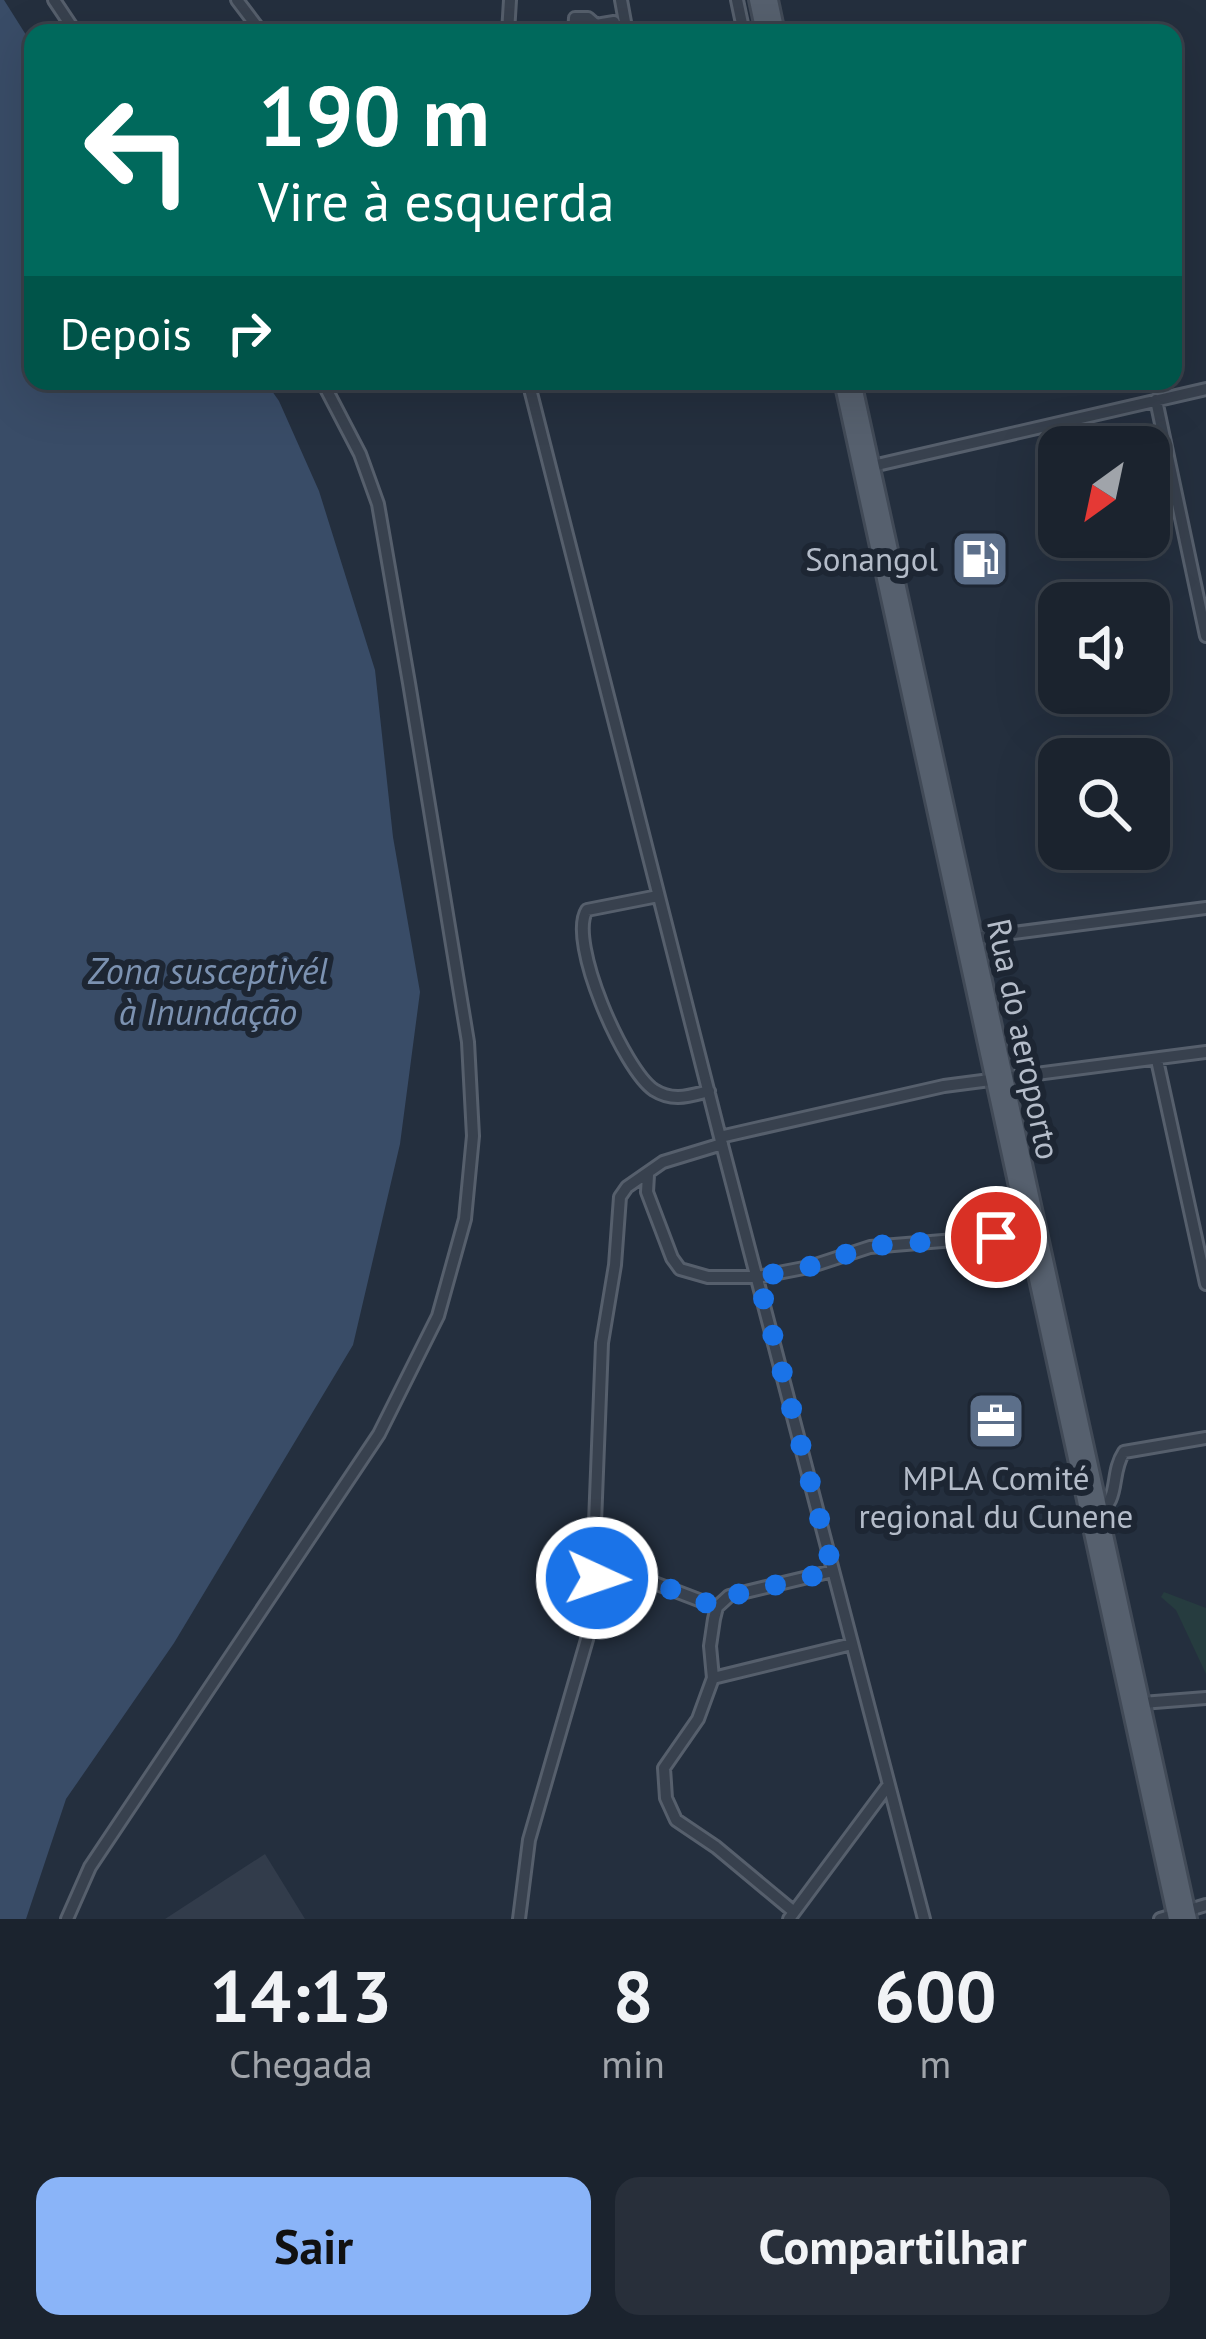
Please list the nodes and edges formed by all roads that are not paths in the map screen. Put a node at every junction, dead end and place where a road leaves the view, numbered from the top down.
1 (237, 0) edge
2 (255, 24) edge
3 (1206, 389) edge
4 (327, 390) edge
5 (530, 390) edge
6 (844, 390) edge
7 (854, 390) edge
8 (1156, 400) junction
9 (866, 468) junction
10 (1200, 574) edge
11 (1206, 636) edge
12 (658, 896) junction
13 (1206, 908) edge
14 (975, 938) junction
15 (1206, 1052) edge
16 (1157, 1060) junction
17 (999, 1080) junction
18 (709, 1091) junction
19 (721, 1141) junction
20 (648, 1175) junction
21 (1027, 1234) junction
22 (758, 1277) junction
23 (1206, 1283) edge
24 (1206, 1438) edge
25 (1095, 1516) junction
26 (833, 1571) junction
27 (597, 1578) junction
28 (717, 1607) junction
29 (852, 1644) junction
30 (713, 1678) junction
31 (1206, 1698) edge
32 (1142, 1703) junction
33 (887, 1787) junction
34 (1206, 1905) edge
35 (792, 1916) edge
36 (1178, 1917) edge
37 (67, 1919) edge
38 (520, 1919) edge
39 (924, 1919) edge

1 - 2 street
3 - 8 street
4 - 37 street
5 - 12 street
6 - 9 main road, Rua do aeroporto
7 - 9 main road, Rua do aeroporto
8 - 9 street
8 - 10 street
9 - 14 main road, Rua do aeroporto
9 - 17 main road, Rua do aeroporto
10 - 11 street
12 - 18 street
12 - 18 street
13 - 14 street
14 - 17 main road, Rua do aeroporto
15 - 16 street
16 - 17 street
16 - 23 street
17 - 19 street
17 - 21 main road, Rua do aeroporto
17 - 25 main road, Rua do aeroporto
18 - 19 street
19 - 20 street
19 - 22 street
20 - 22 street
20 - 27 street
21 - 22 street
21 - 25 main road, Rua do aeroporto
22 - 26 street
24 - 25 street
25 - 32 main road, Rua do aeroporto
25 - 36 main road, Rua do aeroporto
26 - 28 street
26 - 29 street
27 - 28 street
27 - 38 street
28 - 30 street
29 - 30 street
29 - 33 street
30 - 35 street
31 - 32 street
32 - 36 main road, Rua do aeroporto
33 - 35 street
33 - 39 street
34 - 36 street

